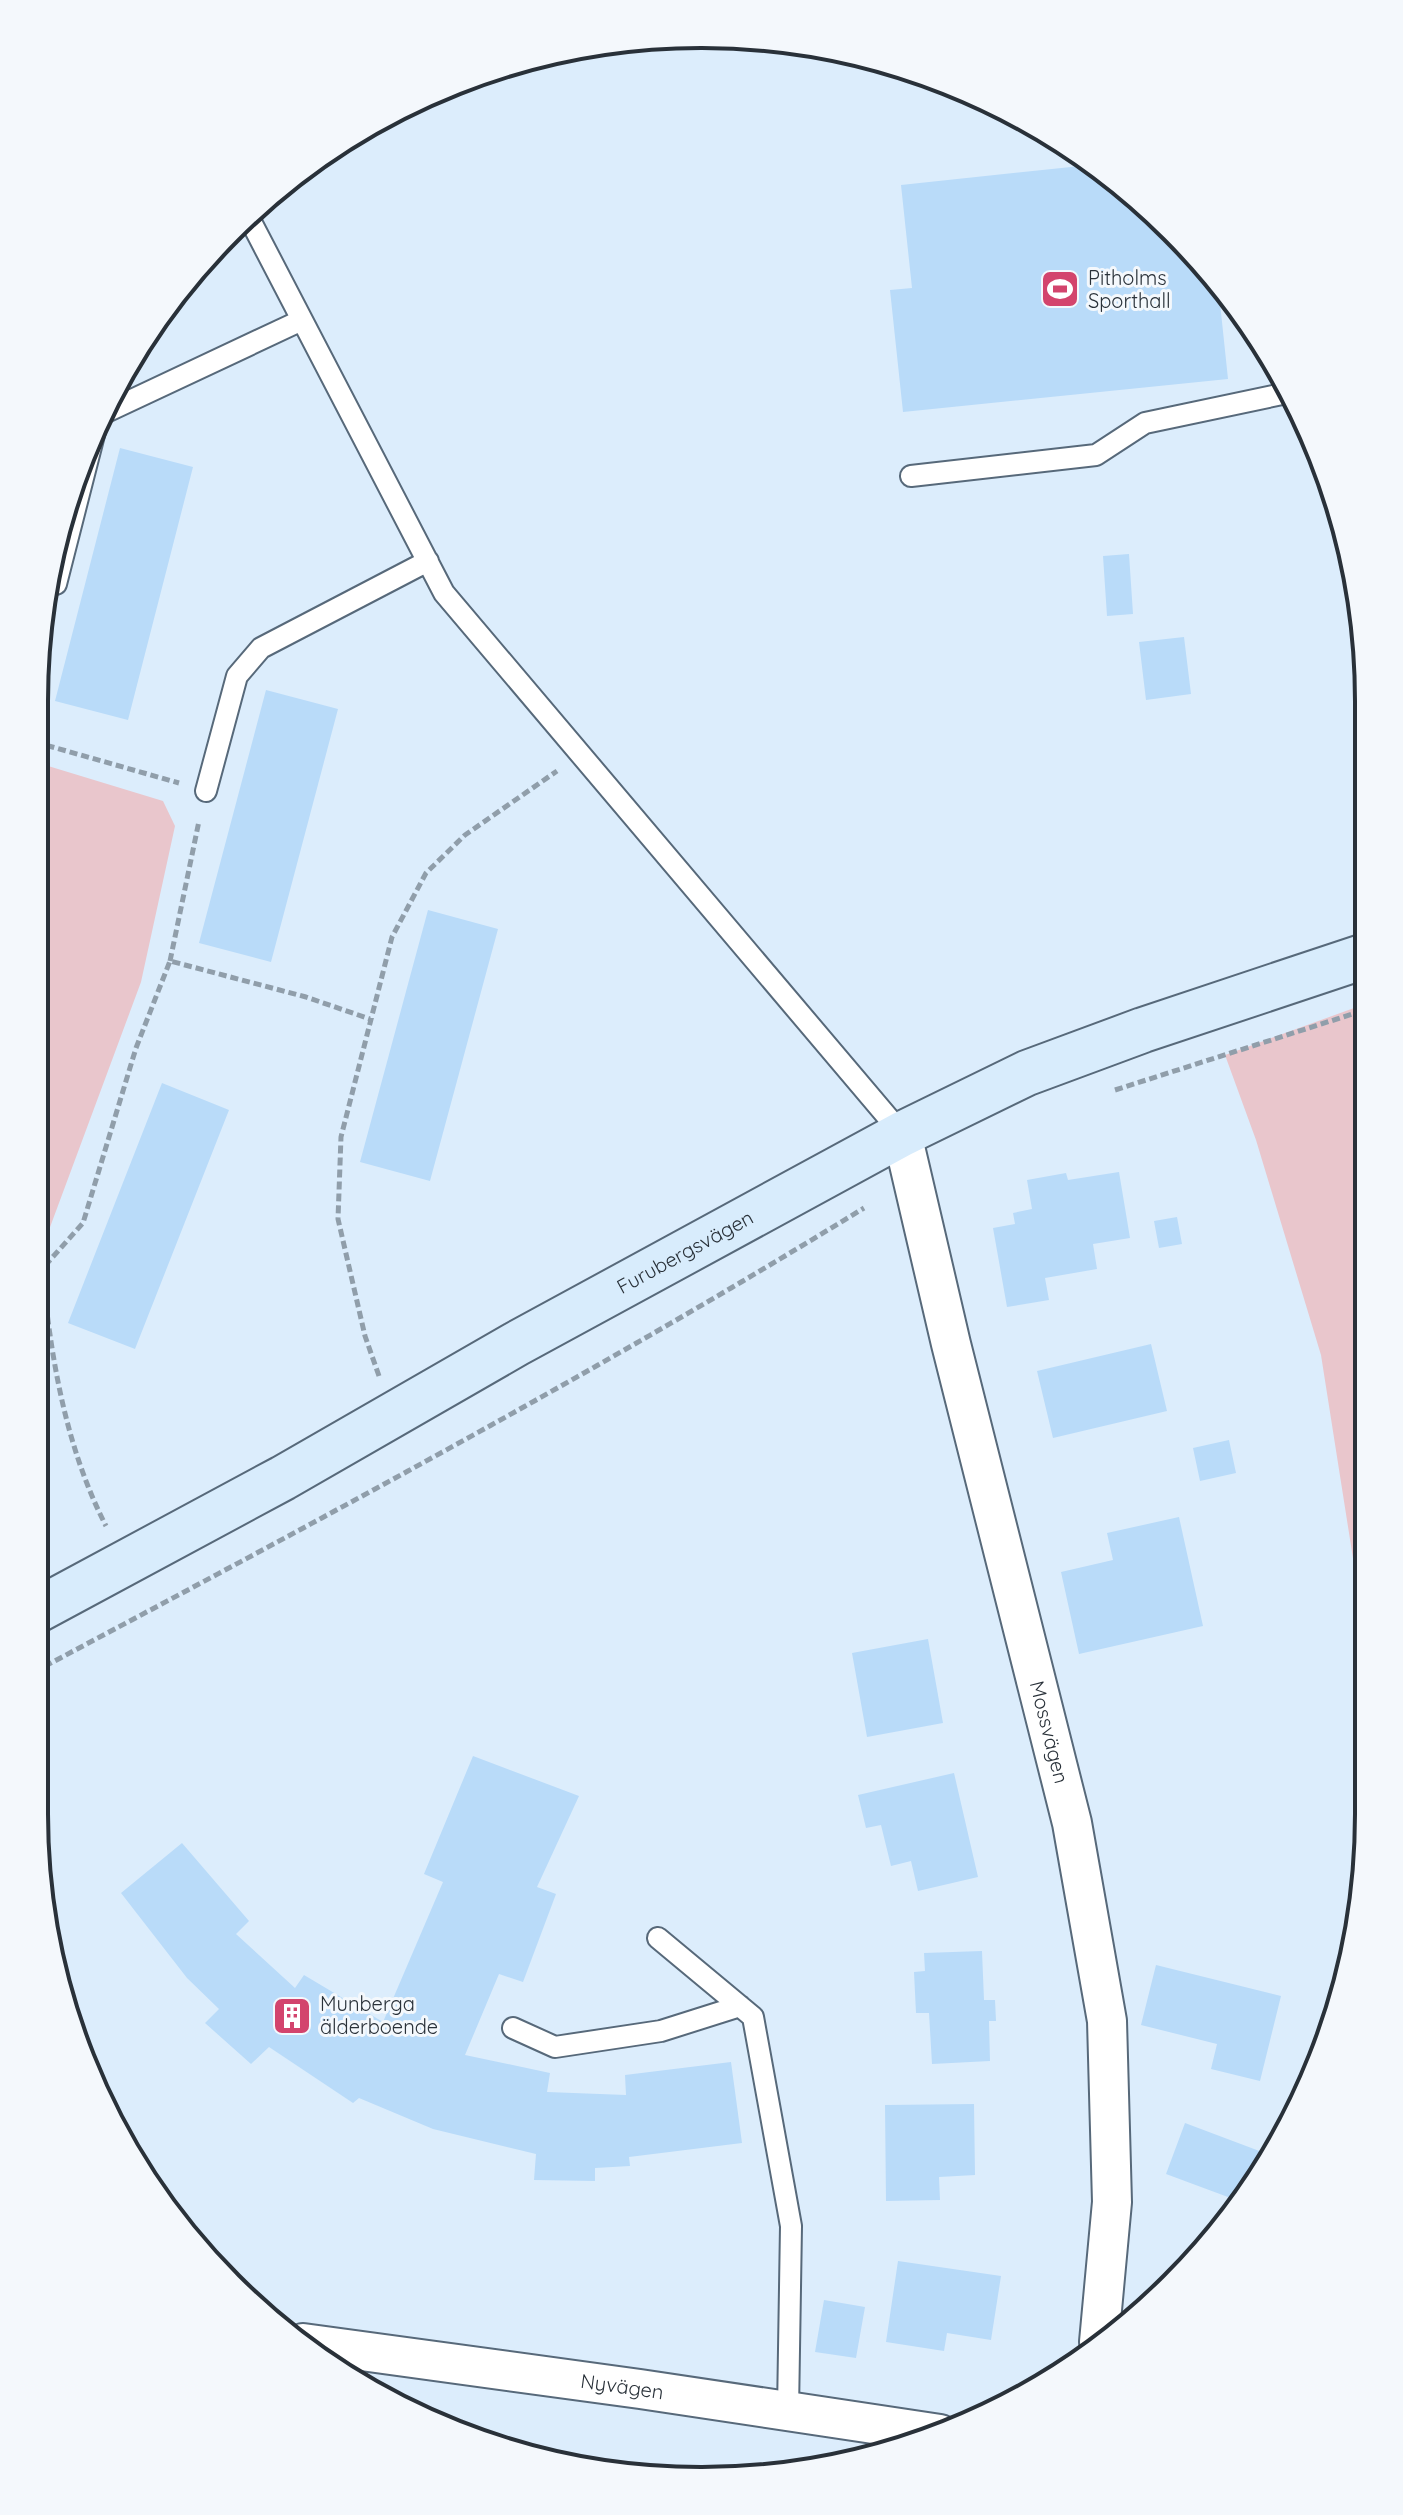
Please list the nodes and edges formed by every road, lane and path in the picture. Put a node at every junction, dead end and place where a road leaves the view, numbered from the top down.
1 (253, 226) edge
2 (302, 320) junction
3 (1278, 395) edge
4 (118, 406) edge
5 (911, 476) dead end
6 (428, 561) junction
7 (48, 746) edge
8 (580, 754) junction
9 (206, 791) junction
10 (1355, 959) edge
11 (170, 961) junction
12 (1355, 1013) edge
13 (370, 1019) junction
14 (1105, 1094) dead end
15 (902, 1134) junction
16 (913, 1178) junction
17 (48, 1262) edge
18 (48, 1324) edge
19 (399, 1411) junction
20 (126, 1563) junction
21 (48, 1605) edge
22 (150, 1610) junction
23 (48, 1665) edge
24 (658, 1938) dead end
25 (740, 2006) junction
26 (513, 2028) dead end
27 (1100, 2331) edge
28 (323, 2346) edge
29 (788, 2411) junction
30 (916, 2430) edge

1 - 2 lane
2 - 4 lane
2 - 6 lane
3 - 5 lane
6 - 8 lane
6 - 9 lane
7 - 9 path
8 - 13 path
8 - 15 lane
9 - 11 path
10 - 15 street, Furubergsvägen
11 - 13 path
11 - 17 path
12 - 14 path
13 - 19 path
15 - 16 street, Mossvägen
15 - 19 street, Furubergsvägen
16 - 22 path
16 - 27 street, Mossvägen
18 - 20 path
19 - 20 street, Furubergsvägen
20 - 21 street, Furubergsvägen
20 - 22 path
22 - 23 path
24 - 25 lane
25 - 26 lane
25 - 29 lane
28 - 29 street, Nyvägen
29 - 30 street, Nyvägen

